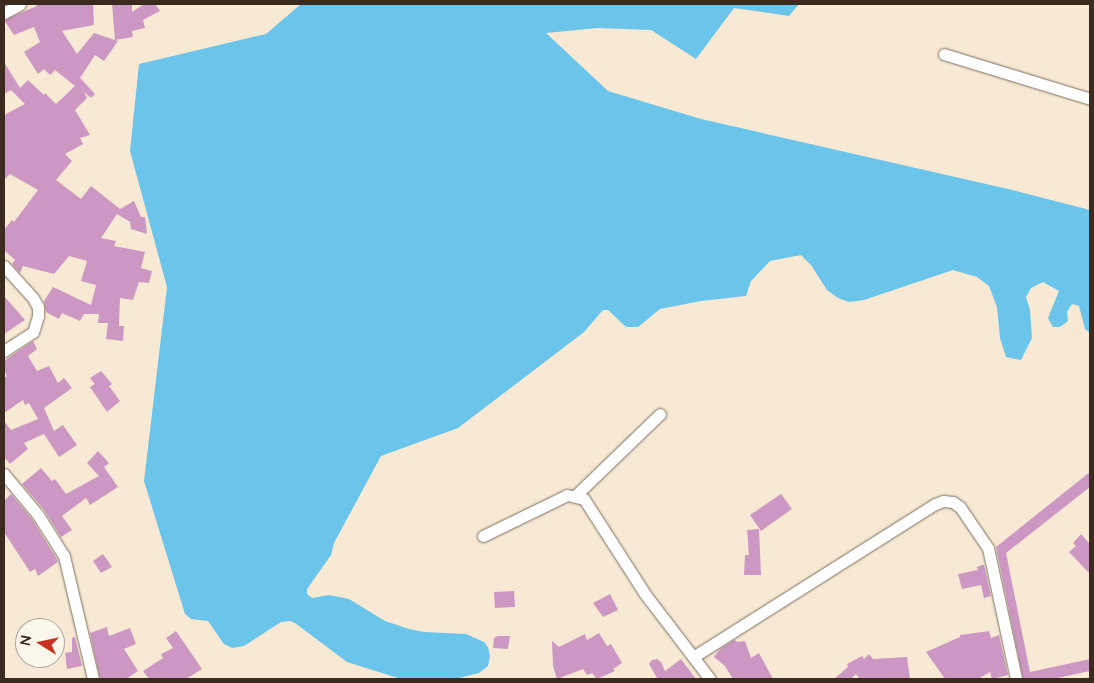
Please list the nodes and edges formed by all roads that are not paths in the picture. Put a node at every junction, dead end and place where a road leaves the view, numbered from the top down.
1 (20, 4) edge
2 (4, 14) edge
3 (944, 54) dead end
4 (1090, 99) edge
5 (4, 266) edge
6 (4, 351) edge
7 (660, 414) dead end
8 (4, 474) edge
9 (575, 496) junction
10 (483, 536) dead end
11 (693, 657) junction
12 (93, 679) edge
13 (710, 679) edge
14 (1016, 679) edge

1 - 2 street
3 - 4 street
5 - 6 street
7 - 9 street
8 - 12 street
9 - 10 street
9 - 11 street
11 - 13 street
11 - 14 street

